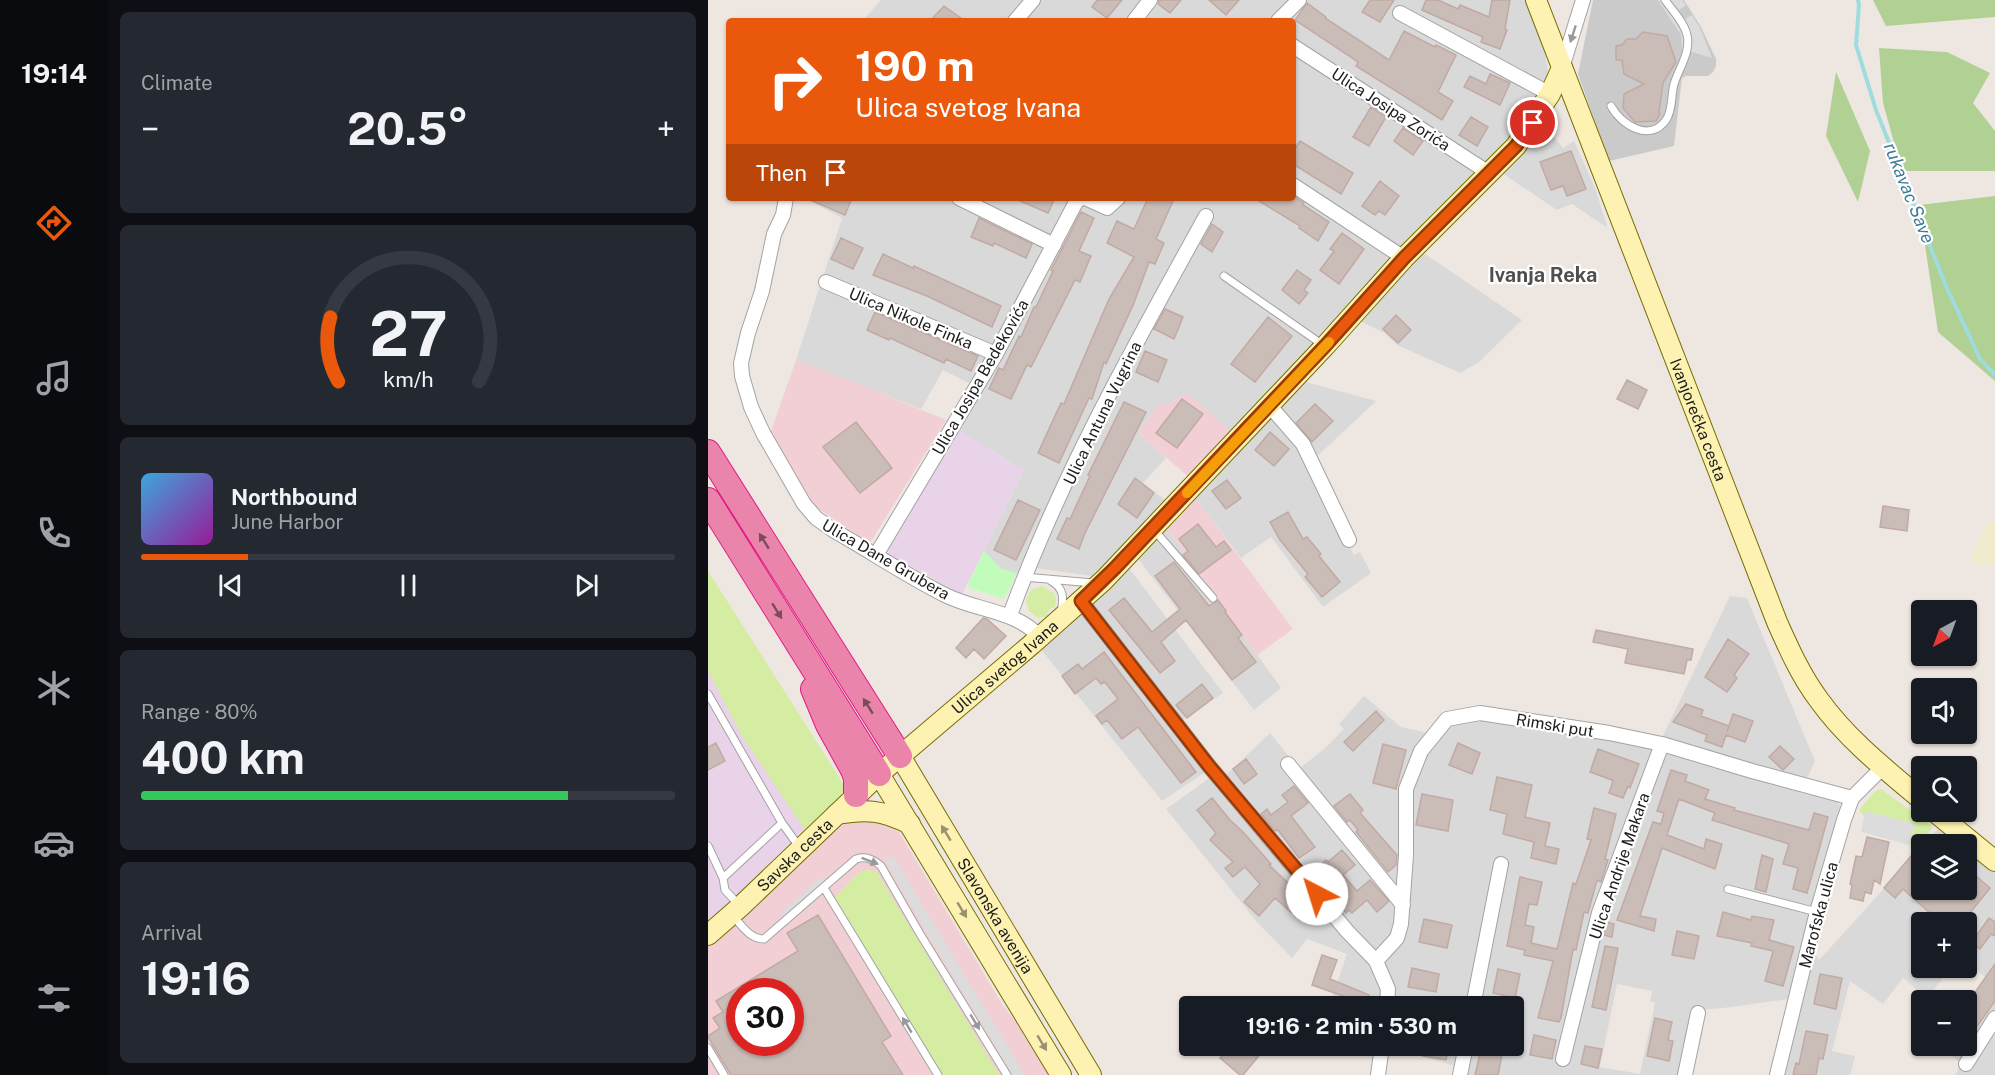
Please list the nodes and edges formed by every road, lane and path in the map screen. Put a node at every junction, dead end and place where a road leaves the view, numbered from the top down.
1 (1032, 0) edge
2 (1150, 0) edge
3 (1299, 0) edge
4 (1536, 0) edge
5 (1583, 0) edge
6 (1665, 0) edge
7 (1400, 13) dead end
8 (1017, 18) edge
9 (1136, 18) edge
10 (1281, 18) edge
11 (1296, 48) edge
12 (1562, 68) junction
13 (1550, 94) junction
14 (1611, 106) dead end
15 (1489, 172) junction
16 (1296, 187) edge
17 (785, 201) edge
18 (965, 201) edge
19 (1078, 201) edge
20 (1090, 201) edge
21 (1115, 201) edge
22 (1206, 216) dead end
23 (1054, 245) junction
24 (1404, 258) junction
25 (1224, 276) dead end
26 (826, 282) dead end
27 (1325, 346) junction
28 (996, 354) junction
29 (1269, 405) junction
30 (708, 452) edge
31 (708, 500) edge
32 (1153, 529) junction
33 (1349, 540) dead end
34 (876, 555) junction
35 (1024, 577) junction
36 (1049, 579) junction
37 (1102, 582) junction
38 (1213, 598) dead end
39 (1081, 601) junction
40 (1010, 615) junction
41 (1059, 620) junction
42 (1040, 637) junction
43 (807, 657) junction
44 (708, 694) edge
45 (1662, 744) junction
46 (900, 756) junction
47 (1288, 764) dead end
48 (1883, 767) junction
49 (879, 774) junction
50 (1911, 791) edge
51 (856, 795) junction
52 (1852, 798) junction
53 (837, 814) junction
54 (1947, 822) edge
55 (782, 823) junction
56 (910, 824) junction
57 (708, 846) edge
58 (801, 848) junction
59 (1995, 861) edge
60 (1501, 864) dead end
61 (723, 878) junction
62 (824, 888) junction
63 (1728, 889) dead end
64 (1403, 905) junction
65 (736, 911) junction
66 (1817, 912) junction
67 (708, 935) edge
68 (1376, 961) junction
69 (1387, 996) edge
70 (1475, 996) edge
71 (1698, 1013) dead end
72 (1995, 1018) edge
73 (708, 1048) edge
74 (1381, 1056) edge
75 (1464, 1056) edge
76 (1563, 1059) dead end
77 (1966, 1064) dead end
78 (724, 1075) edge
79 (938, 1075) edge
80 (1007, 1075) edge
81 (1061, 1075) edge
82 (1091, 1075) edge
83 (1378, 1075) edge
84 (1460, 1075) edge
85 (1685, 1075) edge
86 (1776, 1075) edge

1 - 8 street
2 - 9 street
3 - 10 street
4 - 12 main road, Ivanjorečka cesta
5 -> 12 street
6 - 14 lane
7 - 13 street
11 - 15 street, Ulica Josipa Zorića
12 - 13 main road, Ulica svetog Ivana
12 - 48 main road, Ivanjorečka cesta
13 - 15 main road, Ulica svetog Ivana
15 - 24 main road, Ulica svetog Ivana
16 - 24 street
17 - 34 street, Ulica Dane Grubera
18 - 23 street
19 - 23 street, Ulica Josipa Bedekovića
20 - 21 street, Ulica Josipa Bedekovića
22 - 35 street, Ulica Antuna Vugrina
23 - 28 street, Ulica Josipa Bedekovića
24 - 27 main road, Ulica svetog Ivana
25 - 27 lane
26 - 28 street, Ulica Nikole Finka
27 - 29 main road, Ulica svetog Ivana
28 - 34 street, Ulica Josipa Bedekovića
29 - 32 main road, Ulica svetog Ivana
29 - 33 street
46 -> 30 highway
31 -> 43 highway
32 - 37 main road, Ulica svetog Ivana
32 - 38 lane
34 - 40 street, Ulica Dane Grubera
35 - 36 lane
35 - 40 street, Ulica Antuna Vugrina
36 - 37 lane
36 - 41 lane
37 - 39 main road, Ulica svetog Ivana
39 - 41 main road, Ulica svetog Ivana
39 - 68 street
40 - 42 street, Ulica Dane Grubera
41 - 42 main road, Ulica svetog Ivana
42 - 46 main road, Ulica svetog Ivana
43 - 49 highway
43 - 51 highway
44 - 55 lane
45 - 52 street, Rimski put
45 - 64 street, Rimski put
45 - 76 street, Ulica Andrije Makara
46 - 49 main road, Ulica svetog Ivana
82 -> 46 main road, Slavonska avenija
47 - 64 street
48 - 50 main road, Ivanjorečka cesta
48 - 52 street, Marofska ulica
49 - 51 main road, Savska cesta
49 - 56 main road, Slavonska avenija
51 - 53 main road, Savska cesta
52 - 66 street, Marofska ulica
53 - 56 main road
53 - 58 main road, Savska cesta
54 - 59 main road
55 - 58 lane
55 - 61 lane
56 -> 81 main road, Slavonska avenija
57 - 61 lane
58 - 65 main road, Savska cesta
60 - 70 street
61 - 65 lane
62 - 65 lane
79 -> 62 lane
62 -> 80 lane
63 - 66 lane
64 - 68 street, Rimski put
65 - 67 main road, Savska cesta
66 - 86 street, Marofska ulica
68 - 69 street
71 - 85 street
72 - 77 street
73 - 78 lane
74 - 83 street
75 - 84 street

